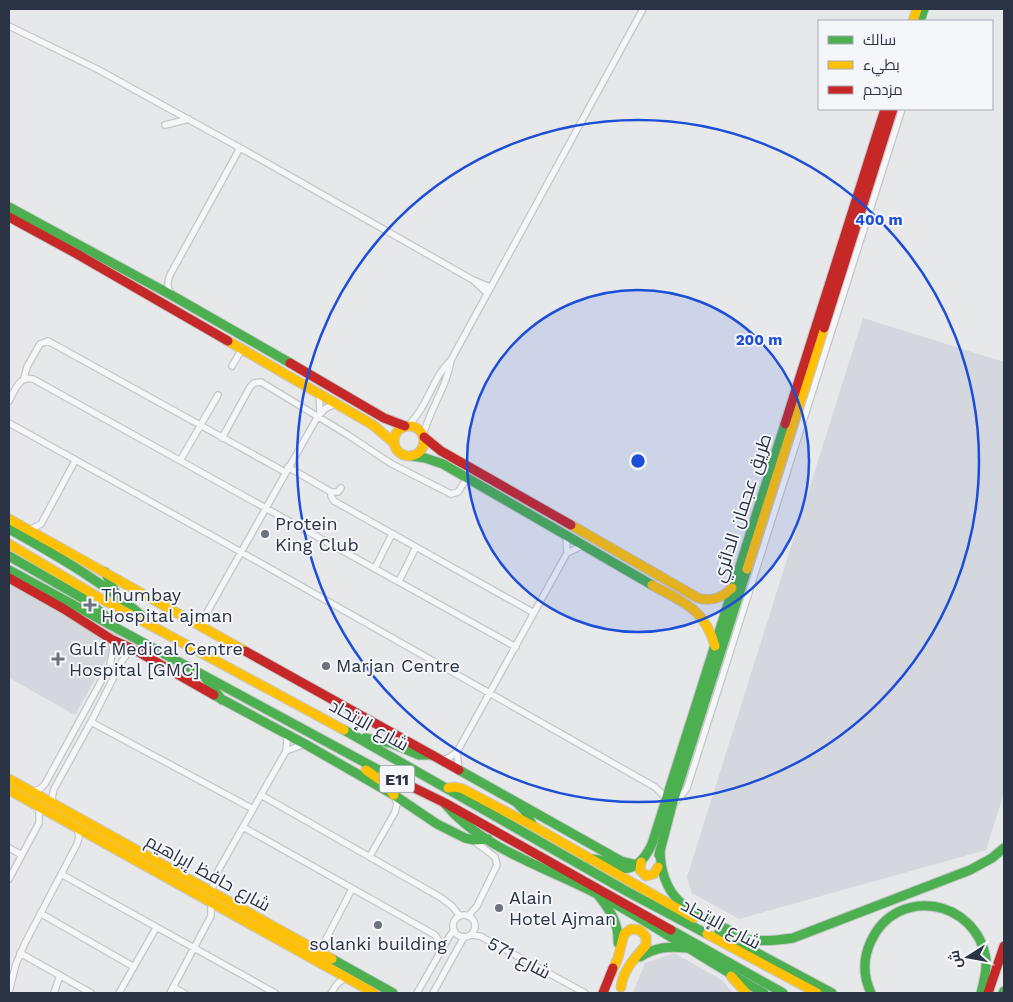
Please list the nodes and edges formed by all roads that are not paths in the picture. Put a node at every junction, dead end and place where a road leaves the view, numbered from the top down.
1 (643, 9) edge
2 (9, 26) edge
3 (886, 110) edge
4 (893, 110) edge
5 (902, 110) edge
6 (189, 120) junction
7 (165, 125) dead end
8 (240, 148) junction
9 (9, 206) edge
10 (9, 217) edge
11 (488, 290) junction
12 (173, 296) junction
13 (242, 349) junction
14 (451, 360) junction
15 (232, 366) dead end
16 (24, 378) junction
17 (319, 394) junction
18 (218, 395) dead end
19 (9, 401) edge
20 (337, 404) junction
21 (319, 414) junction
22 (9, 423) edge
23 (200, 426) junction
24 (406, 426) junction
25 (424, 437) junction
26 (222, 438) junction
27 (394, 443) junction
28 (412, 456) junction
29 (181, 460) junction
30 (75, 461) junction
31 (287, 470) junction
32 (467, 478) junction
33 (341, 488) dead end
34 (331, 492) junction
35 (266, 507) junction
36 (9, 519) edge
37 (41, 524) junction
38 (9, 529) edge
39 (29, 530) junction
40 (392, 534) junction
41 (566, 535) junction
42 (42, 537) junction
43 (9, 544) edge
44 (584, 545) junction
45 (416, 547) junction
46 (240, 552) junction
47 (567, 553) junction
48 (9, 556) edge
49 (375, 568) junction
50 (625, 569) junction
51 (9, 570) edge
52 (650, 571) junction
53 (105, 572) junction
54 (9, 578) edge
55 (399, 581) junction
56 (734, 586) junction
57 (116, 594) junction
58 (51, 602) junction
59 (74, 606) junction
60 (534, 613) junction
61 (205, 616) junction
62 (193, 621) junction
63 (150, 624) junction
64 (206, 629) junction
65 (124, 633) junction
66 (111, 639) junction
67 (715, 646) junction
68 (516, 647) junction
69 (135, 650) junction
70 (110, 665) junction
71 (118, 670) junction
72 (204, 675) junction
73 (490, 693) junction
74 (222, 700) junction
75 (91, 722) junction
76 (284, 733) junction
77 (360, 738) junction
78 (305, 744) junction
79 (286, 751) junction
80 (457, 752) junction
81 (432, 755) junction
82 (442, 760) junction
83 (361, 762) junction
84 (459, 770) junction
85 (9, 779) edge
86 (48, 780) junction
87 (672, 782) junction
88 (57, 784) junction
89 (655, 787) junction
90 (448, 788) junction
91 (9, 790) edge
92 (30, 791) junction
93 (261, 795) junction
94 (394, 796) junction
95 (669, 801) junction
96 (517, 803) junction
97 (54, 804) junction
98 (445, 804) junction
99 (408, 805) junction
100 (39, 806) junction
101 (253, 809) junction
102 (395, 812) junction
103 (53, 814) junction
104 (39, 823) junction
105 (533, 826) junction
106 (242, 827) junction
107 (77, 828) junction
108 (93, 837) junction
109 (488, 839) junction
110 (472, 840) junction
111 (77, 844) junction
112 (9, 848) edge
113 (1004, 848) edge
114 (660, 850) junction
115 (22, 855) junction
116 (370, 856) junction
117 (589, 859) junction
118 (639, 863) junction
119 (658, 867) junction
120 (61, 874) junction
121 (214, 878) junction
122 (9, 880) edge
123 (198, 886) junction
124 (352, 889) junction
125 (598, 895) junction
126 (211, 898) junction
127 (678, 909) junction
128 (224, 910) junction
129 (40, 913) junction
130 (211, 916) junction
131 (460, 916) junction
132 (468, 916) junction
133 (823, 925) junction
134 (156, 928) junction
135 (454, 930) junction
136 (473, 932) junction
137 (719, 932) junction
138 (435, 936) junction
139 (449, 937) junction
140 (464, 937) junction
141 (324, 943) junction
142 (1004, 946) edge
143 (443, 947) junction
144 (311, 948) junction
145 (688, 948) junction
146 (194, 949) junction
147 (20, 953) junction
148 (326, 956) junction
149 (134, 967) junction
150 (333, 970) junction
151 (611, 974) junction
152 (60, 975) junction
153 (731, 976) junction
154 (346, 977) junction
155 (335, 986) junction
156 (173, 987) junction
157 (620, 990) edge
158 (9, 992) edge
159 (54, 993) edge
160 (91, 993) edge
161 (118, 993) edge
162 (170, 993) edge
163 (184, 993) edge
164 (275, 993) edge
165 (331, 993) edge
166 (374, 993) edge
167 (393, 993) edge
168 (418, 993) edge
169 (433, 993) edge
170 (585, 993) edge
171 (603, 993) edge
172 (746, 993) edge
173 (764, 993) edge
174 (783, 993) edge
175 (817, 993) edge
176 (832, 993) edge
177 (871, 993) edge
178 (982, 993) edge
179 (988, 993) edge

1 - 11 street
2 - 6 street
3 - 56 main road, طريق عجمان الدائري
4 - 95 main road, طريق عجمان الدائري
5 - 95 street
6 - 7 street
6 - 8 street
8 - 11 street
8 - 12 street
9 - 12 main road
10 - 13 main road
11 - 14 street
12 - 24 main road
13 - 15 street
13 - 17 main road
14 - 24 street
14 - 25 street
16 - 19 street
16 - 23 street
16 - 29 street
17 - 20 main road
17 - 21 street
18 - 23 street
20 - 21 street
20 - 27 main road
21 - 26 street
21 - 31 street
21 - 32 street
22 - 30 street
23 - 26 street
23 - 29 street
24 - 25 main road
24 - 27 main road
25 - 28 main road
25 - 52 main road
26 - 31 street
27 - 28 main road
28 - 32 main road
29 - 35 street
30 - 37 street
30 - 46 street
31 - 34 street
31 - 35 street
32 - 41 main road
33 - 34 street
34 - 40 street
35 - 46 street
35 - 49 street
36 - 39 main road
37 - 39 street
37 - 42 street
38 - 57 main road
39 - 42 main road
40 - 45 street
40 - 49 street
41 - 44 main road
41 - 47 street
42 - 53 main road
43 - 63 main road, شارع الإتحاد / E11
44 - 47 street
44 - 50 main road
45 - 55 street
45 - 60 street
46 - 61 street
46 - 73 street
47 - 60 street
48 - 65 main road
49 - 55 street
50 - 52 main road
50 - 67 main road
51 - 59 main road, شارع الإتحاد / E11
52 - 56 main road
53 - 57 main road
53 - 62 main road
54 - 58 main road
55 - 68 street
56 - 67 main road, طريق عجمان الدائري
57 - 63 main road
58 - 59 main road
58 - 66 main road
59 - 65 main road, شارع الإتحاد / E11
60 - 68 street
61 - 62 street
61 - 64 street
62 - 64 main road
63 - 77 main road, شارع الإتحاد / E11
64 - 81 main road
65 - 72 main road, شارع الإتحاد / E11
66 - 69 main road
66 - 70 street
67 - 87 main road, طريق عجمان الدائري
68 - 73 street
69 - 71 street
69 - 74 main road
70 - 71 street
70 - 86 street
71 - 75 street
72 - 74 main road
72 - 83 main road, شارع الإتحاد / E11
73 - 80 street
73 - 89 street
74 - 76 main road
75 - 88 street
75 - 101 street
76 - 78 main road
76 - 79 street
77 - 81 main road
77 - 90 main road, شارع الإتحاد / E11
78 - 79 street
78 - 94 main road
79 - 93 street
80 - 82 street
80 - 84 street
81 - 82 main road
82 - 84 main road
83 - 94 main road
83 - 98 main road, شارع الإتحاد / E11
84 - 96 main road
85 - 92 main road, شارع حافظ إبراهيم
86 - 88 street
86 - 92 street
87 - 89 street
87 - 95 main road, طريق عجمان الدائري
88 - 97 street
89 - 95 street
90 - 105 main road
90 - 175 main road, شارع الإتحاد / E11
91 - 100 main road, شارع حافظ إبراهيم
92 - 97 main road, شارع حافظ إبراهيم
93 - 101 street
93 - 116 street
94 - 99 main road
94 - 102 street
95 - 114 main road, طريق عجمان الدائري
95 - 118 main road, طريق عجمان الدائري
96 - 105 main road
96 - 118 main road
97 - 123 main road, شارع حافظ إبراهيم
98 - 109 main road
98 - 174 main road, شارع الإتحاد / E11
99 - 102 street
99 - 110 main road
100 - 103 main road, شارع حافظ إبراهيم
100 - 104 street
101 - 106 street
102 - 116 street
103 - 104 street
103 - 107 main road, شارع حافظ إبراهيم
104 - 115 street
105 - 117 main road
106 - 121 street
106 - 124 street
107 - 108 main road, شارع حافظ إبراهيم
107 - 111 street
108 - 111 street
108 - 126 main road, شارع حافظ إبراهيم
109 - 110 main road
109 - 125 main road
110 - 132 street
111 - 120 street
112 - 115 street
113 - 133 main road
114 - 119 main road, طريق عجمان الدائري
114 - 133 main road
115 - 122 street
116 - 131 street
117 - 118 main road
117 - 127 main road
118 - 119 main road
119 - 127 main road, طريق عجمان الدائري
120 - 129 street
120 - 134 street
121 - 123 street
121 - 126 street
123 - 126 main road, شارع حافظ إبراهيم
124 - 138 street
124 - 141 street
125 - 145 main road
125 - 151 main road
126 - 128 main road, شارع حافظ إبراهيم
126 - 130 street
126 - 144 main road, شارع حافظ إبراهيم
127 - 137 main road
128 - 130 street
128 - 150 main road, شارع حافظ إبراهيم
129 - 147 street
129 - 149 street
130 - 146 street
131 - 132 street
131 - 135 street
132 - 136 street
133 - 137 main road
134 - 146 street
134 - 149 street
135 - 139 street
135 - 140 street
136 - 140 street
136 - 170 street, شارع 571
137 - 176 main road
138 - 139 street
138 - 143 street
139 - 143 street
140 - 169 street
141 - 144 street
141 - 148 street
142 - 179 main road
143 - 168 street
144 - 148 main road, شارع حافظ إبراهيم
145 - 153 main road
145 - 157 main road
146 - 156 street
146 - 164 street
147 - 152 street
147 - 158 street
148 - 167 main road, شارع حافظ إبراهيم
149 - 161 street
150 - 154 main road, شارع حافظ إبراهيم
150 - 155 street
151 - 157 main road
151 - 171 main road
152 - 159 street
152 - 160 street
153 - 172 main road
153 - 173 main road
154 - 155 street
154 - 166 main road, شارع حافظ إبراهيم
155 - 165 street
156 - 162 street
156 - 163 street
177 - 178 main road

